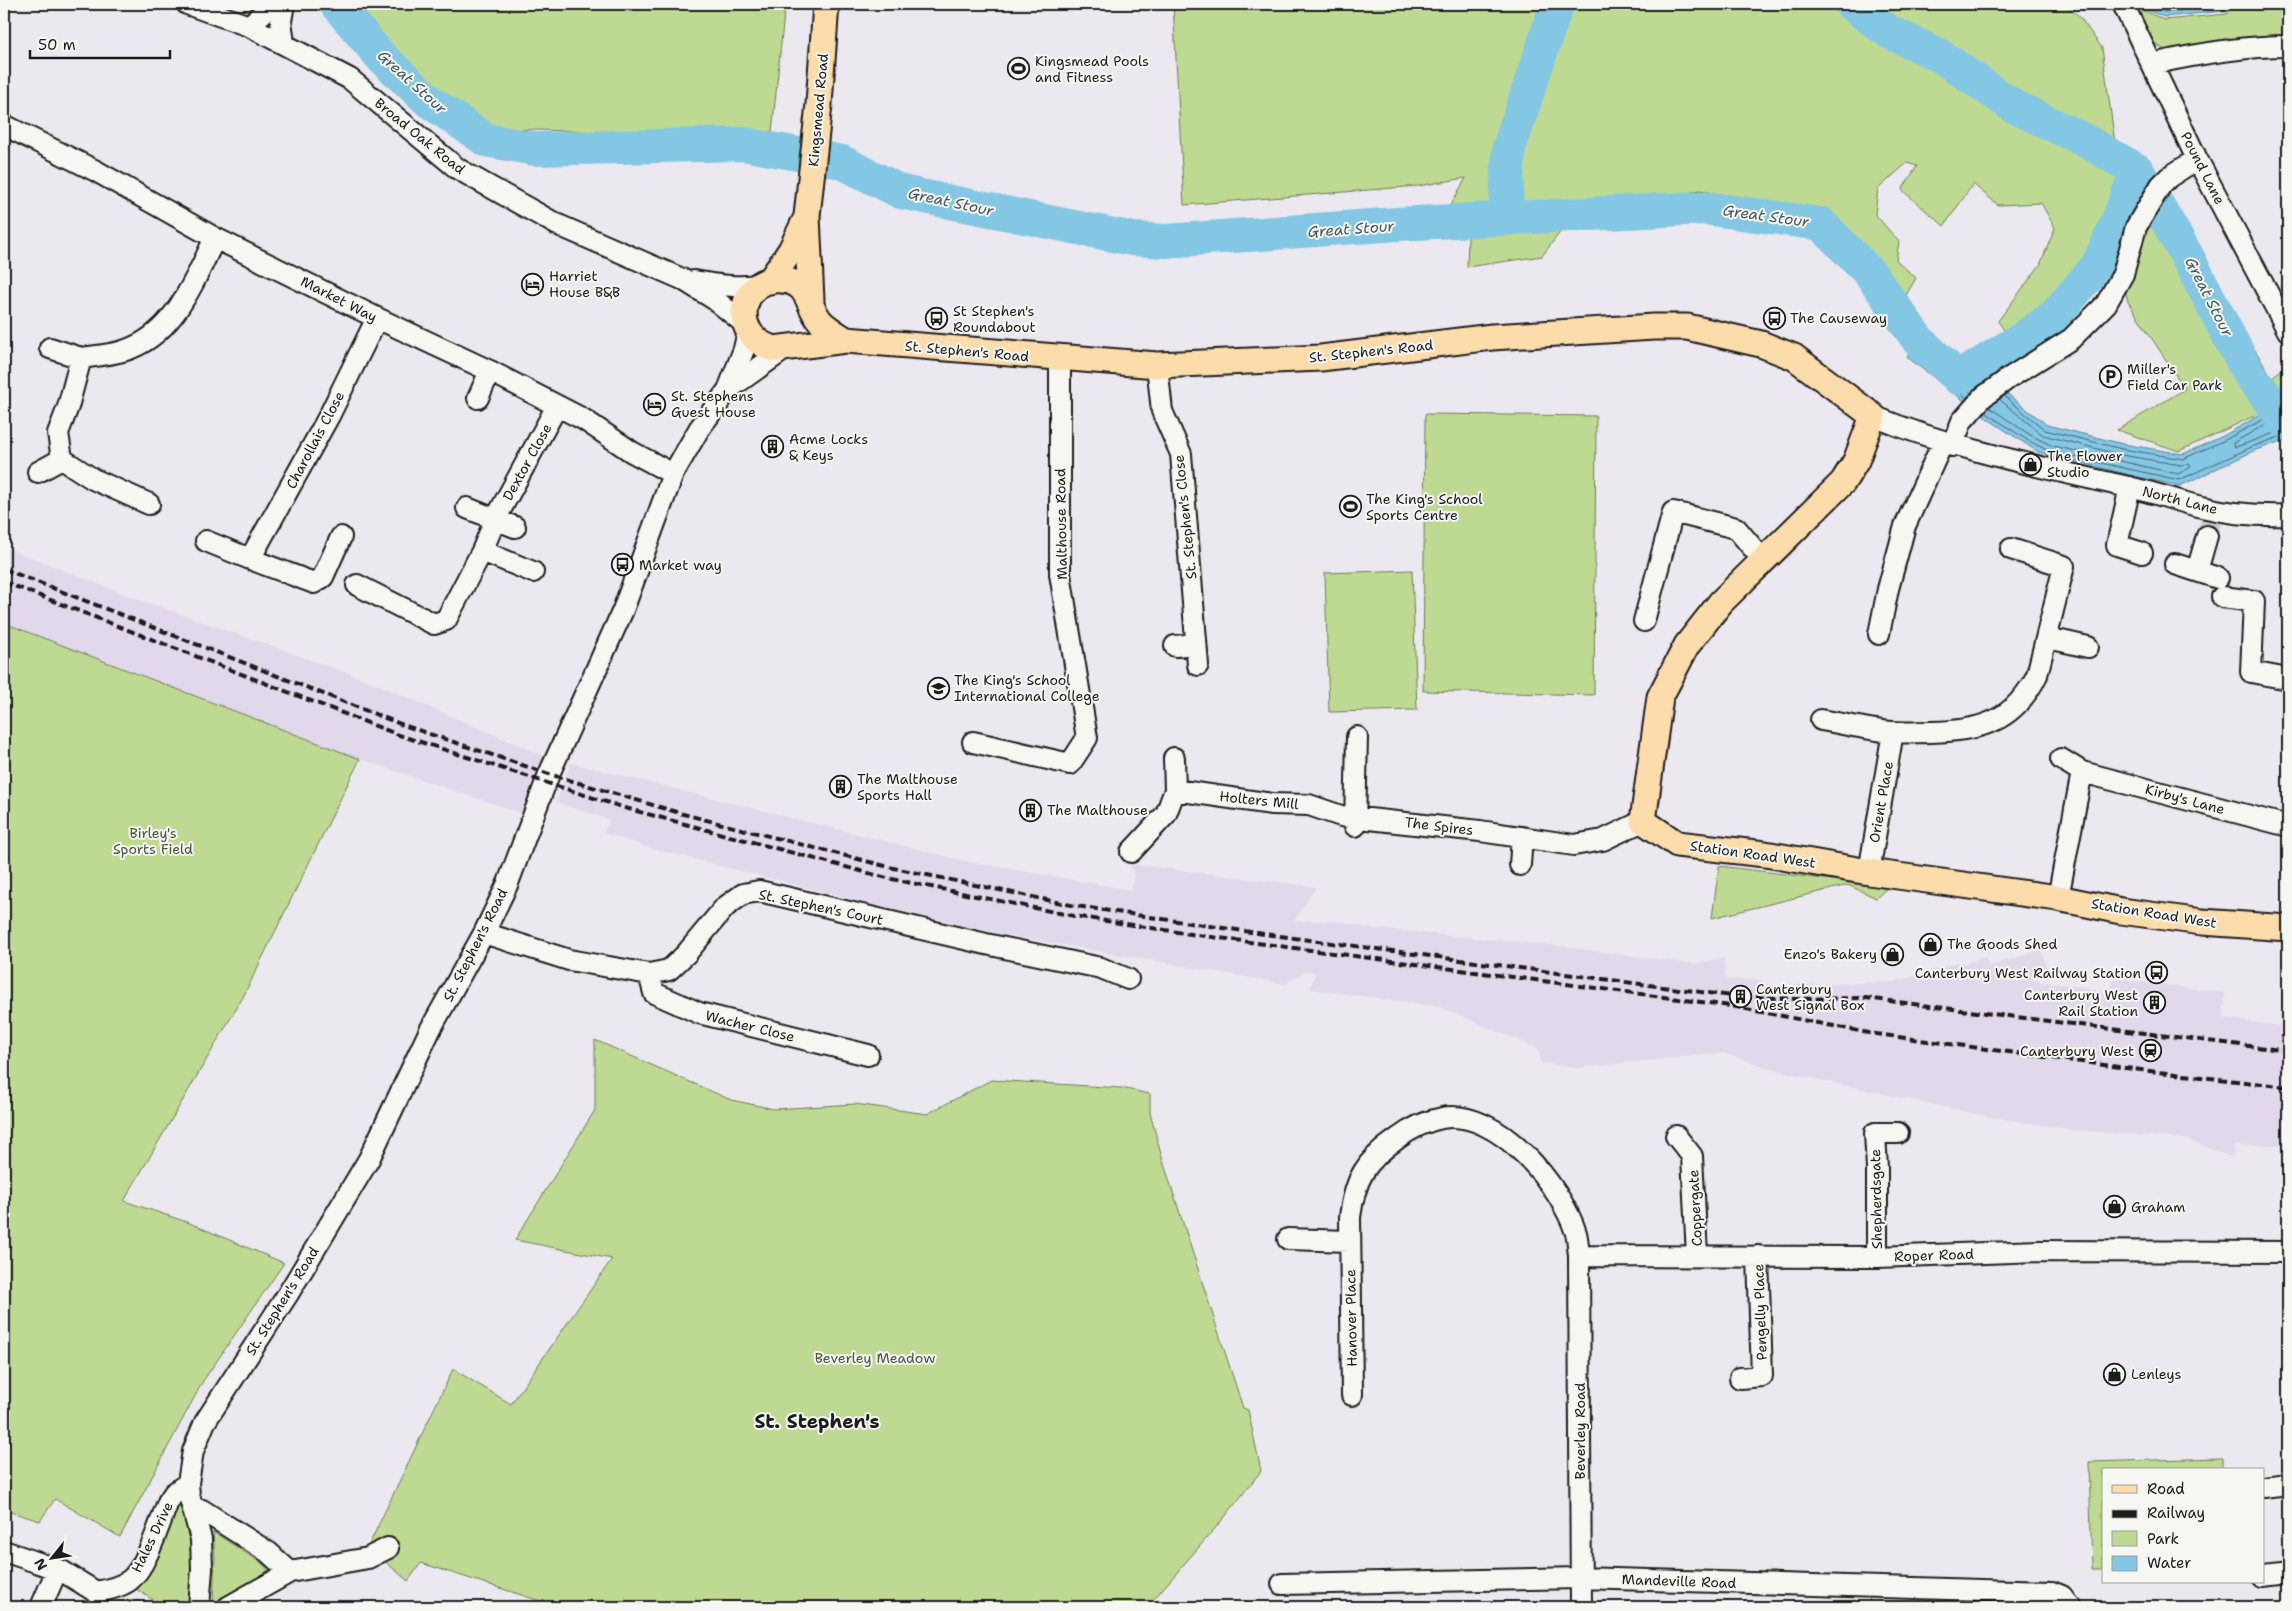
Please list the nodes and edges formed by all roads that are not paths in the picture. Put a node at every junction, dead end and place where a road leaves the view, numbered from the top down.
1 (187, 4) edge
2 (270, 4) edge
3 (284, 4) edge
4 (826, 4) edge
5 (2125, 10) edge
6 (249, 26) junction
7 (284, 43) junction
8 (2288, 46) edge
9 (2152, 64) junction
10 (4, 125) edge
11 (2197, 159) junction
12 (807, 216) junction
13 (215, 238) junction
14 (682, 278) junction
15 (765, 283) junction
16 (812, 304) junction
17 (377, 318) junction
18 (746, 327) junction
19 (2288, 330) edge
20 (846, 340) junction
21 (50, 348) dead end
22 (789, 348) junction
23 (81, 358) junction
24 (1060, 358) junction
25 (1157, 365) junction
26 (490, 371) junction
27 (728, 390) junction
28 (478, 398) dead end
29 (557, 406) junction
30 (1873, 416) junction
31 (1948, 444) junction
32 (62, 459) junction
33 (38, 472) dead end
34 (673, 474) junction
35 (2130, 487) junction
36 (148, 504) dead end
37 (467, 508) dead end
38 (2288, 515) edge
39 (496, 518) junction
40 (2210, 522) junction
41 (515, 527) dead end
42 (341, 537) dead end
43 (206, 541) dead end
44 (2011, 549) dead end
45 (482, 552) junction
46 (2142, 553) dead end
47 (250, 559) junction
48 (1763, 560) junction
49 (2175, 564) dead end
50 (2197, 571) junction
51 (532, 572) dead end
52 (2218, 578) dead end
53 (356, 584) dead end
54 (2222, 597) dead end
55 (1644, 621) dead end
56 (1879, 634) dead end
57 (2048, 638) junction
58 (1196, 644) junction
59 (1176, 646) dead end
60 (2088, 647) dead end
61 (1198, 665) dead end
62 (2288, 679) edge
63 (1821, 720) dead end
64 (1893, 732) junction
65 (1357, 737) dead end
66 (973, 742) dead end
67 (1174, 758) dead end
68 (2061, 759) dead end
69 (2082, 772) junction
70 (1176, 790) junction
71 (1351, 819) junction
72 (1643, 821) junction
73 (2288, 826) edge
74 (1522, 837) junction
75 (1131, 852) dead end
76 (1520, 865) dead end
77 (1869, 872) junction
78 (2058, 898) junction
79 (2288, 928) edge
80 (484, 933) junction
81 (648, 974) junction
82 (1128, 980) dead end
83 (868, 1054) dead end
84 (1898, 1133) dead end
85 (1676, 1136) dead end
86 (1288, 1240) dead end
87 (1349, 1241) junction
88 (2288, 1252) edge
89 (1579, 1256) junction
90 (1697, 1256) junction
91 (1758, 1256) junction
92 (1877, 1257) junction
93 (1740, 1378) dead end
94 (1352, 1395) dead end
95 (188, 1483) junction
96 (2288, 1484) edge
97 (2264, 1487) edge
98 (194, 1509) junction
99 (388, 1548) dead end
100 (4, 1551) edge
101 (56, 1570) junction
102 (290, 1572) junction
103 (2288, 1573) edge
104 (2264, 1576) edge
105 (1580, 1578) junction
106 (1282, 1584) dead end
107 (41, 1607) edge
108 (199, 1607) edge
109 (228, 1607) edge
110 (1581, 1607) edge
111 (2070, 1607) edge

1 - 6 street, Broad Oak Road
2 - 6 street
3 - 7 street
4 - 12 main road, Kingsmead Road
5 - 9 street, Pound Lane
6 - 7 street, Broad Oak Road
7 - 14 street, Broad Oak Road
8 - 9 street
9 - 11 street, Pound Lane
10 - 13 street, Market Way
11 - 19 street, Pound Lane
11 - 31 street
12 - 15 main road, Kingsmead Road
12 - 16 main road, Kingsmead Road
13 - 17 street, Market Way
13 - 23 street
14 - 15 street, Broad Oak Road
14 - 18 street, Broad Oak Road
15 - 16 main road
15 - 18 main road, St. Stephen's Road
16 - 20 main road
16 - 22 main road, St. Stephen's Road
17 - 26 street, Market Way
17 - 47 street, Charollais Close
18 - 22 main road, St. Stephen's Road
18 - 27 street, St. Stephen's Road
20 - 22 main road, St. Stephen's Road
20 - 24 main road, St. Stephen's Road
21 - 23 street
22 - 27 street, St. Stephen's Road
23 - 32 street
24 - 25 main road, St. Stephen's Road
24 - 66 street, Malthouse Road
25 - 30 main road, St. Stephen's Road
25 - 58 street, St. Stephen's Close
26 - 28 street
26 - 29 street, Market Way
27 - 34 street, St. Stephen's Road
29 - 34 street, Market Way
29 - 39 street, Dextor Close
30 - 31 street, North Lane
30 - 48 main road
31 - 35 street, North Lane
31 - 56 street
32 - 33 street
32 - 36 street
34 - 80 street, St. Stephen's Road
35 - 40 street, North Lane
35 - 46 street
37 - 39 street
38 - 40 street, North Lane
39 - 41 street
39 - 45 street, Dextor Close
40 - 50 street
42 - 47 street
43 - 47 street
44 - 57 street
45 - 51 street
45 - 53 street, Dextor Close
48 - 55 street
48 - 72 main road
49 - 50 street
50 - 52 street
54 - 62 street
57 - 60 street
57 - 64 street
58 - 59 street
58 - 61 street, St. Stephen's Close
63 - 64 street
64 - 77 street, Orient Place
65 - 71 street
67 - 70 street
68 - 69 street, Kirby's Lane
69 - 73 street, Kirby's Lane
69 - 78 street
70 - 71 street, Holters Mill
70 - 75 street
71 - 74 street, The Spires
72 - 74 street, The Spires
72 - 77 main road, Station Road West
74 - 76 street
77 - 78 main road, Station Road West
78 - 79 main road, Station Road West
80 - 81 street, St. Stephen's Court
80 - 95 street, St. Stephen's Road
81 - 82 street, St. Stephen's Court
81 - 83 street, Wacher Close
84 - 92 street, Shepherdsgate
85 - 90 street, Coppergate
86 - 87 street
87 - 89 street, Hanover Place
87 - 94 street, Hanover Place
88 - 92 street, Roper Road
89 - 90 street, Roper Road
89 - 105 street, Beverley Road
90 - 91 street, Roper Road
91 - 92 street, Roper Road
91 - 93 street, Pengelly Place
95 - 98 street
95 - 101 street, Hales Drive
96 - 97 street
98 - 102 street
98 - 108 street
99 - 102 street
100 - 101 street, Hales Drive
101 - 107 street
102 - 109 street
103 - 104 street
105 - 106 street, Mandeville Road
105 - 110 street, Beverley Road
105 - 111 street, Mandeville Road

